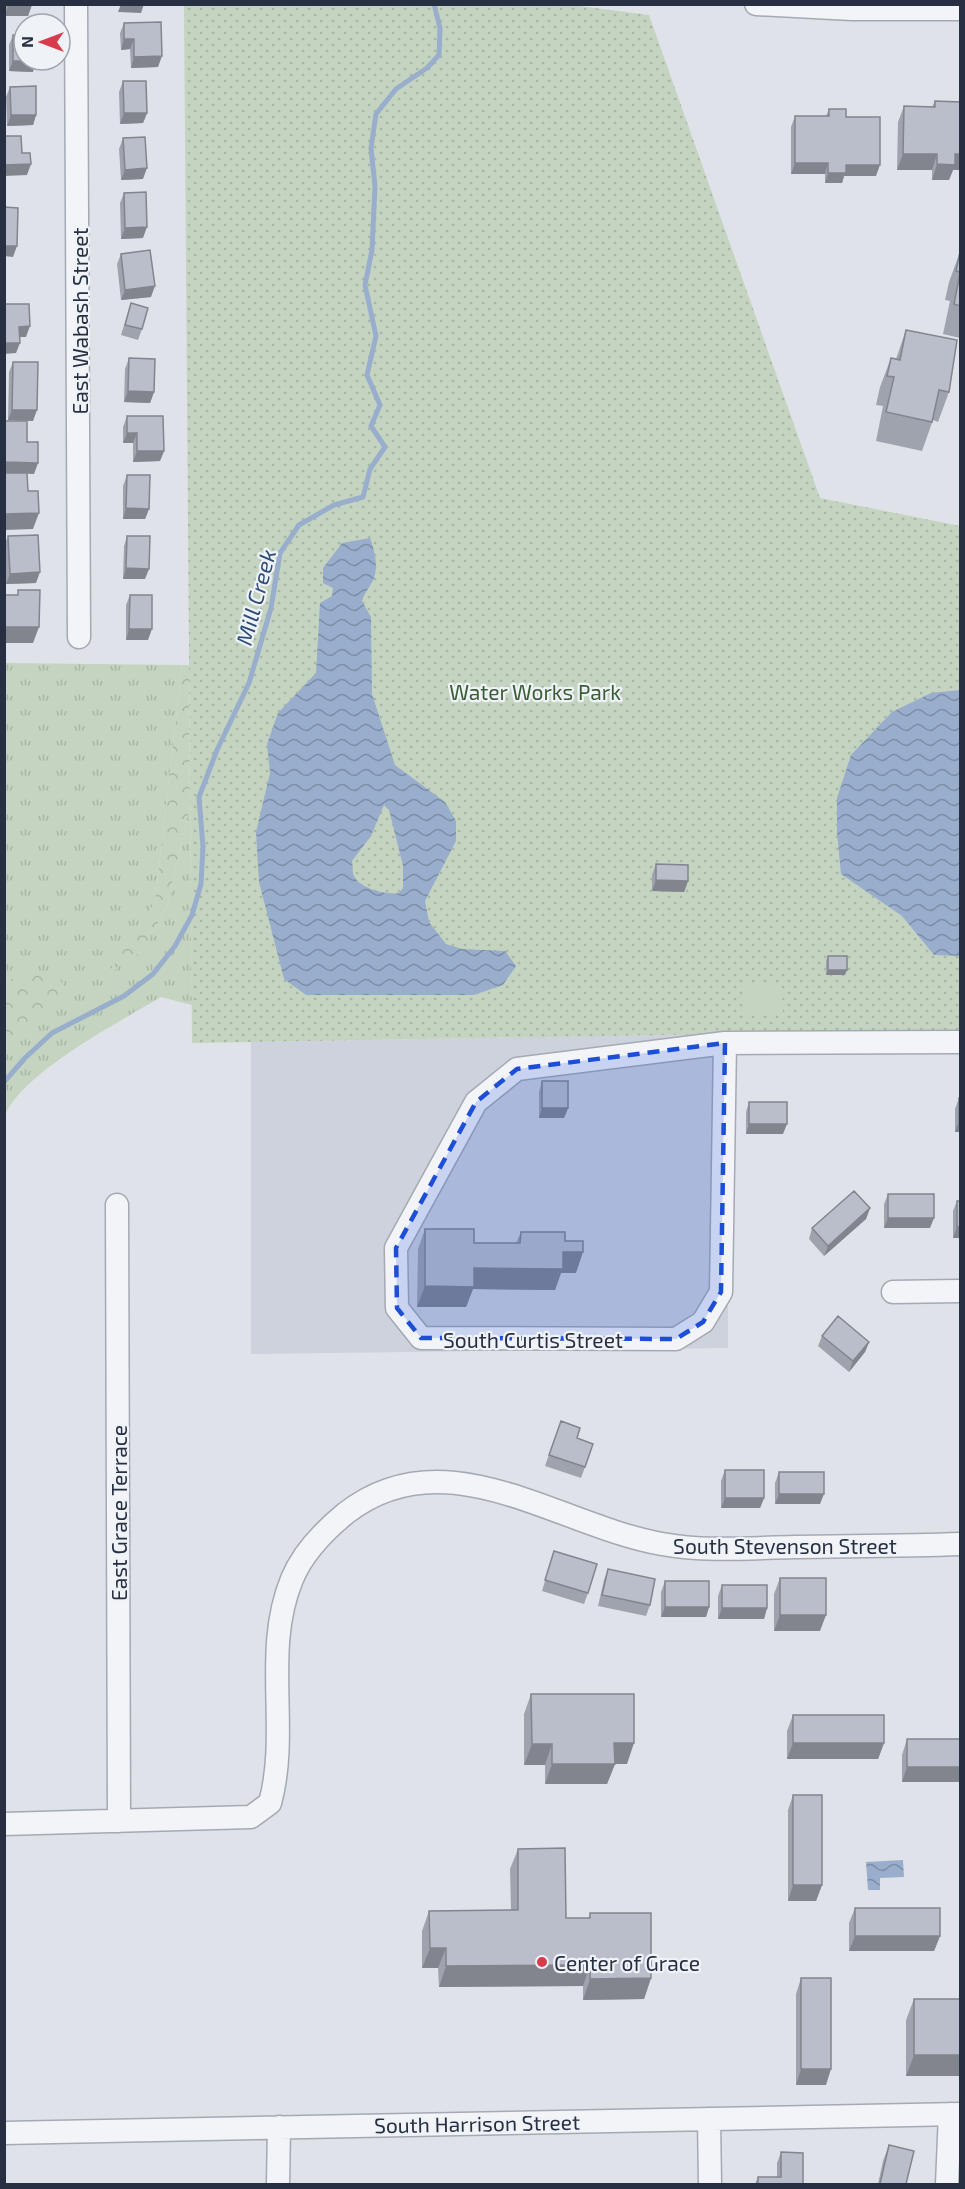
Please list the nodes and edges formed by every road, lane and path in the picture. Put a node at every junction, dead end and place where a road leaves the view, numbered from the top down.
1 (76, 4) edge
2 (756, 4) edge
3 (960, 9) edge
4 (79, 637) dead end
5 (960, 1042) edge
6 (725, 1043) junction
7 (117, 1205) dead end
8 (960, 1291) edge
9 (893, 1292) dead end
10 (960, 1544) edge
11 (119, 1821) junction
12 (4, 1824) edge
13 (955, 2114) edge
14 (709, 2119) junction
15 (279, 2127) junction
16 (4, 2133) edge
17 (278, 2184) edge
18 (710, 2184) edge
19 (947, 2184) edge

1 - 4 street, East Wabash Street
2 - 3 street
5 - 6 street, South Curtis Street
6 - 6 street, South Curtis Street
7 - 11 street, East Grace Terrace
8 - 9 street
10 - 11 street, South Stevenson Street
11 - 12 street, South Stevenson Street
13 - 14 street, South Harrison Street
13 - 19 street, South Harrison Street
14 - 15 street, South Harrison Street
14 - 18 street
15 - 16 street, South Harrison Street
15 - 17 street

